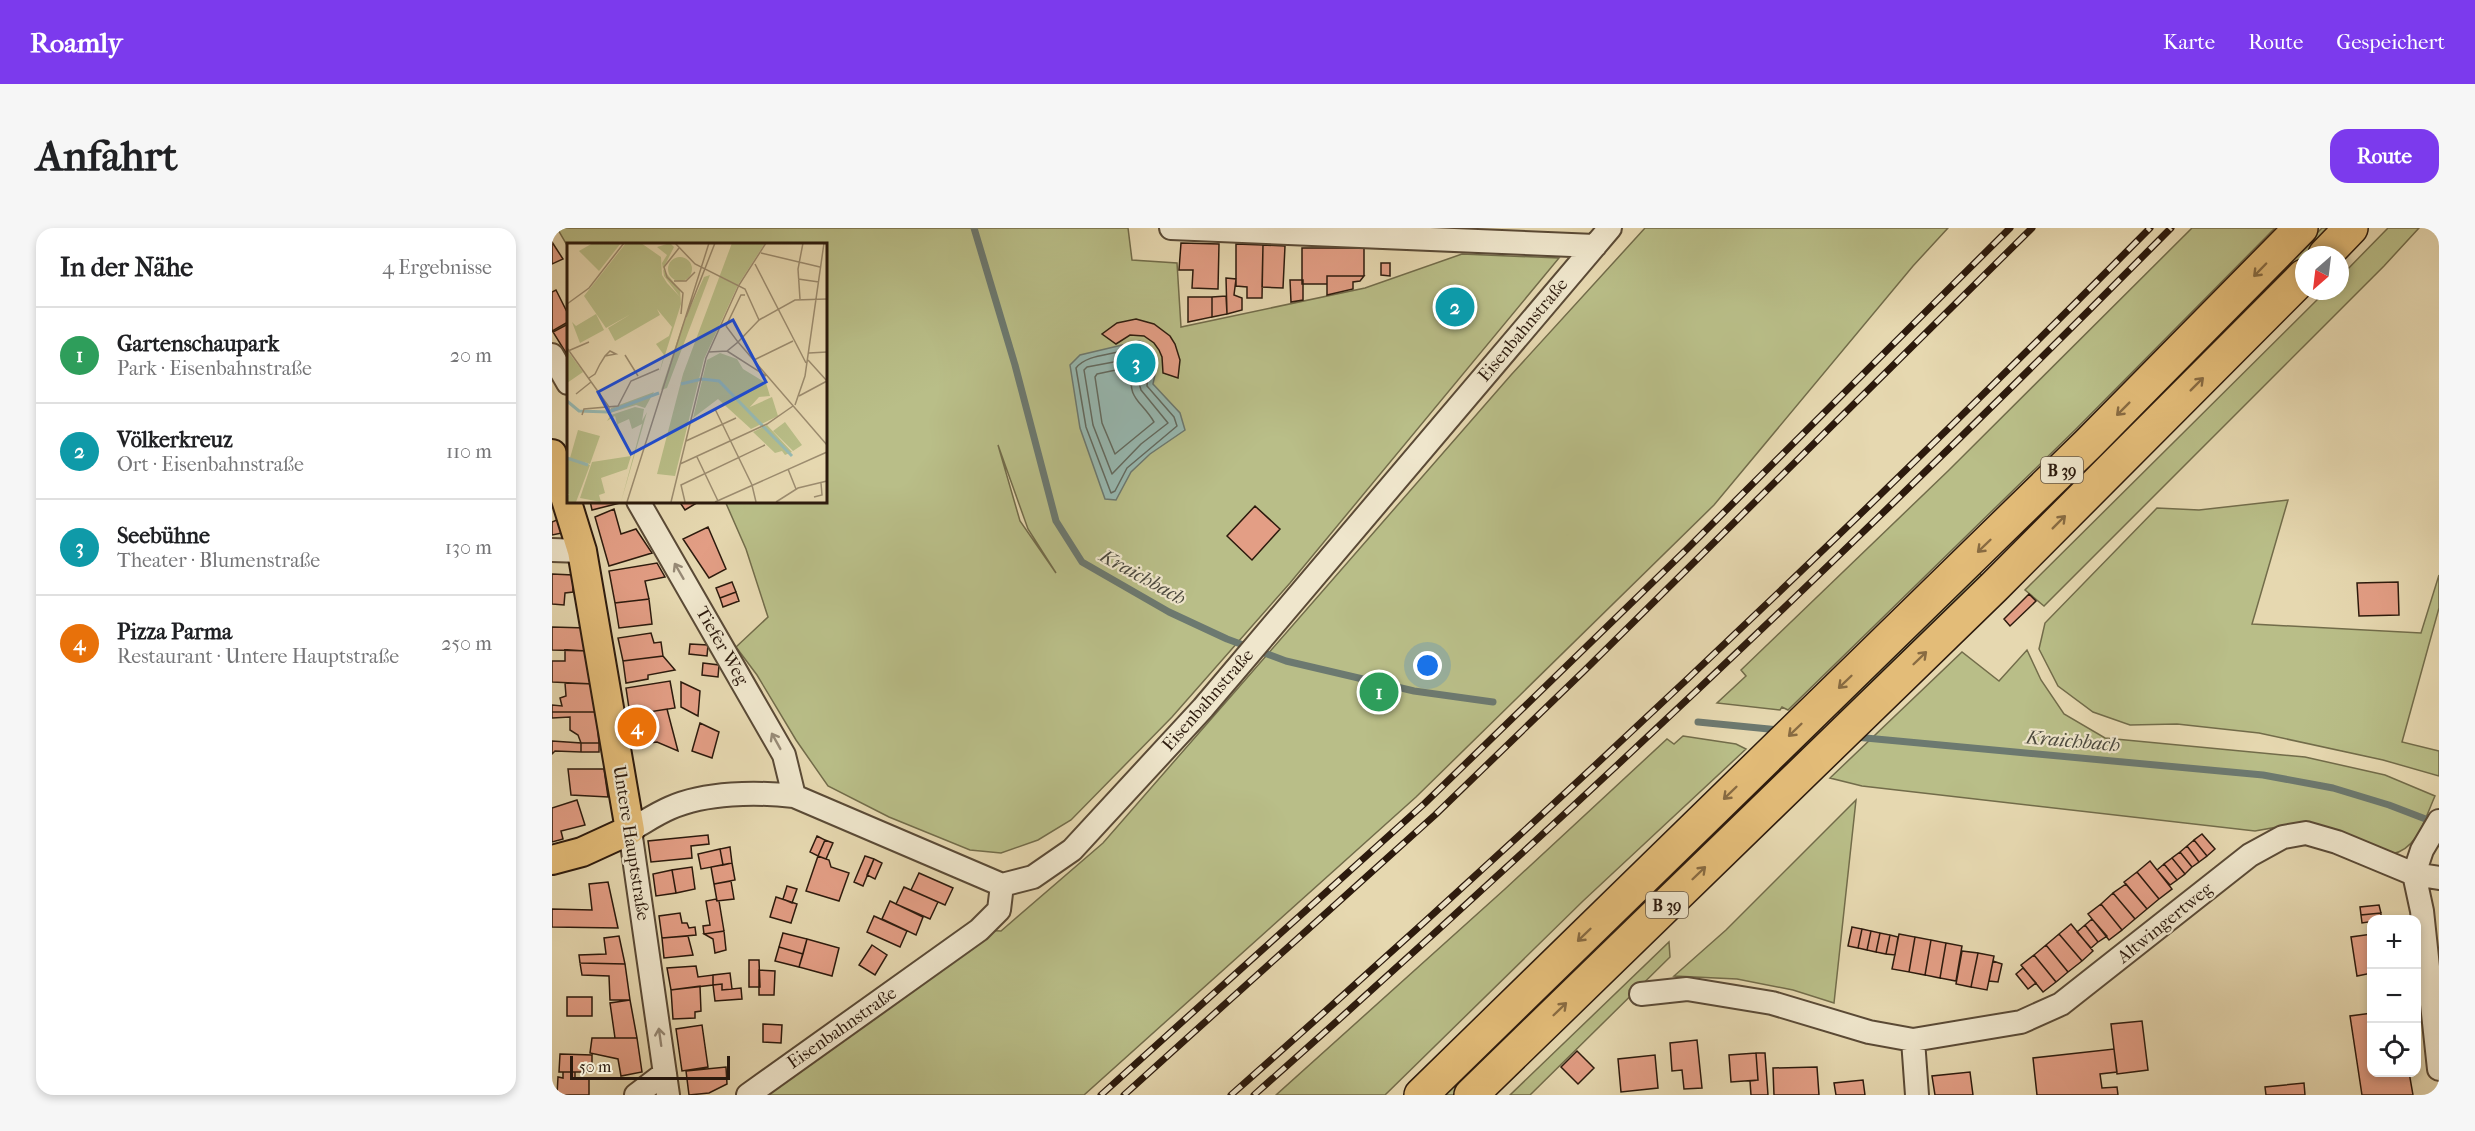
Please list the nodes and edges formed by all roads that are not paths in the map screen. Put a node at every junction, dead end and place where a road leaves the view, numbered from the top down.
1 (1171, 228) edge
2 (1610, 228) edge
3 (2301, 228) edge
4 (2351, 228) edge
5 (1264, 230) edge
6 (1595, 246) junction
7 (2334, 246) edge
8 (2295, 285) edge
9 (552, 355) edge
10 (567, 381) edge
11 (552, 454) edge
12 (639, 502) edge
13 (552, 550) edge
14 (582, 552) junction
15 (794, 796) junction
16 (2439, 821) edge
17 (630, 830) junction
18 (552, 860) edge
19 (2414, 874) junction
20 (2439, 878) edge
21 (1002, 885) junction
22 (1641, 994) dead end
23 (1913, 1040) junction
24 (2439, 1069) edge
25 (664, 1073) junction
26 (636, 1095) edge
27 (668, 1095) edge
28 (748, 1095) edge
29 (1421, 1095) edge
30 (1471, 1095) edge
31 (1917, 1095) edge

1 - 5 street
2 - 6 street, Eisenbahnstraße
3 -> 29 highway, B 39
4 - 7 highway
5 - 6 street
6 - 21 street, Eisenbahnstraße
30 -> 8 highway, B 39
9 - 10 street
11 - 14 main road, Untere Hauptstraße
15 -> 12 street, Tiefer Weg
13 - 14 street
14 - 17 main road, Untere Hauptstraße
15 - 17 street
15 - 21 street
16 - 19 street
17 - 18 main road
25 -> 17 street, Untere Hauptstraße
19 - 20 street, Altwingertweg
19 - 23 street, Altwingertweg
19 - 24 street
21 - 28 street, Eisenbahnstraße
22 - 23 street, Altwingertweg
23 - 31 street
25 - 26 street
25 - 27 street, Untere Hauptstraße

